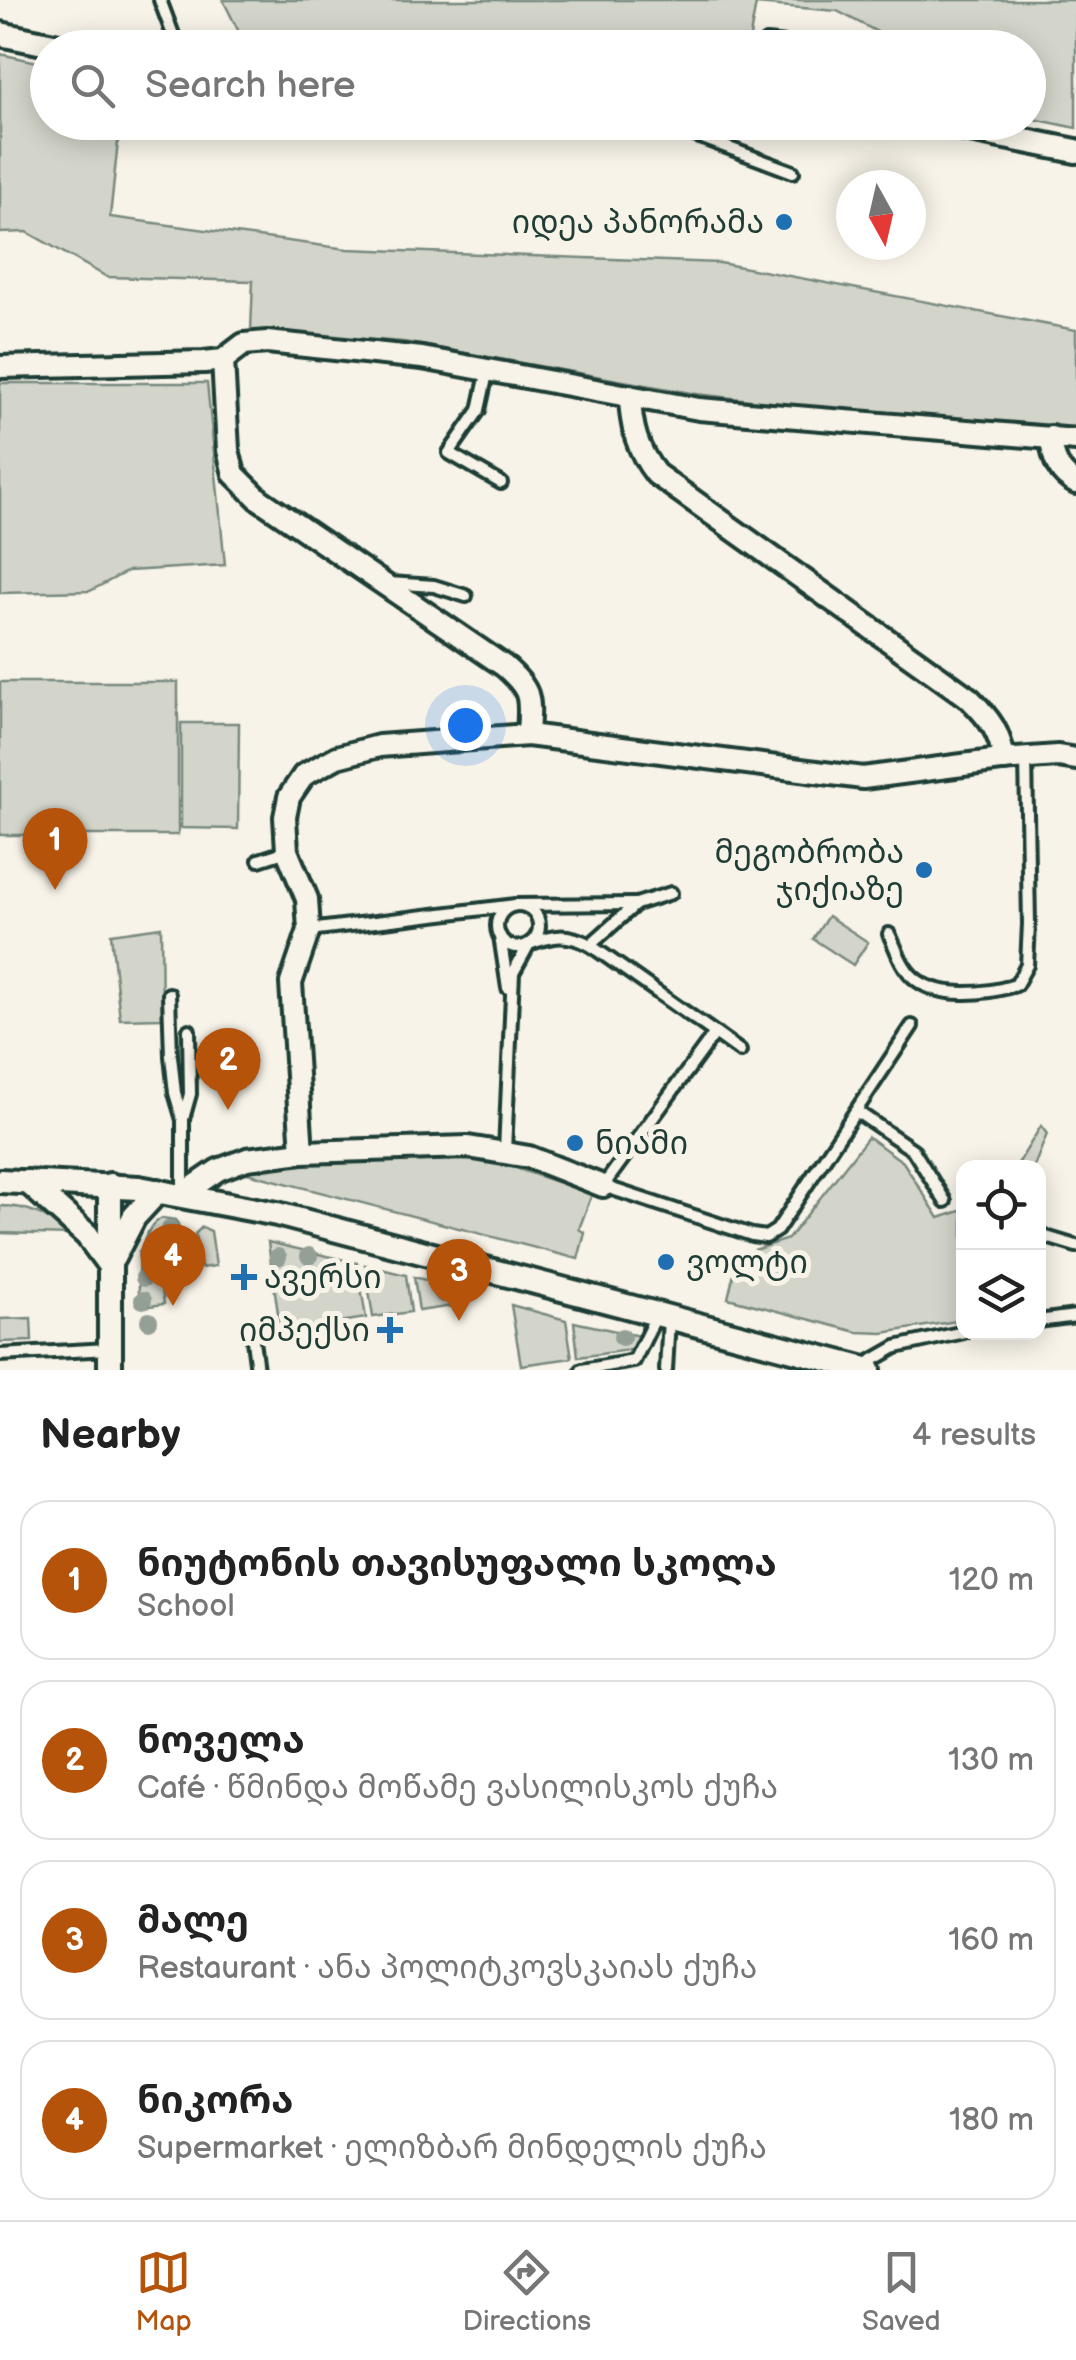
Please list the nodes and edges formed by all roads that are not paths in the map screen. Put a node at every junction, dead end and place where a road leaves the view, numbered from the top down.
1 (160, 0) edge
2 (171, 30) edge
3 (0, 34) edge
4 (30, 40) edge
5 (707, 140) edge
6 (1021, 140) edge
7 (1076, 151) edge
8 (793, 172) dead end
9 (222, 360) junction
10 (0, 367) edge
11 (488, 368) junction
12 (630, 396) junction
13 (1051, 436) junction
14 (1076, 440) edge
15 (502, 483) dead end
16 (1076, 484) edge
17 (384, 582) junction
18 (466, 596) dead end
19 (528, 735) junction
20 (1026, 758) junction
21 (1076, 758) edge
22 (1004, 760) junction
23 (287, 851) junction
24 (259, 860) dead end
25 (671, 892) dead end
26 (636, 904) junction
27 (516, 905) junction
28 (309, 930) junction
29 (888, 934) dead end
30 (500, 936) junction
31 (529, 944) junction
32 (590, 945) junction
33 (169, 994) dead end
34 (510, 1004) junction
35 (912, 1026) dead end
36 (189, 1030) dead end
37 (715, 1033) junction
38 (740, 1052) dead end
39 (856, 1111) junction
40 (183, 1120) junction
41 (505, 1151) junction
42 (302, 1152) junction
43 (0, 1181) edge
44 (28, 1182) junction
45 (110, 1185) junction
46 (603, 1186) junction
47 (158, 1191) junction
48 (184, 1194) junction
49 (945, 1201) dead end
50 (1046, 1237) edge
51 (1076, 1246) edge
52 (109, 1266) junction
53 (1076, 1316) edge
54 (663, 1318) junction
55 (1046, 1320) edge
56 (252, 1333) dead end
57 (956, 1334) edge
58 (0, 1355) edge
59 (110, 1359) edge
60 (864, 1369) edge
61 (258, 1370) edge
62 (582, 1370) edge
63 (666, 1370) edge

1 - 2 lane
3 - 4 street
5 - 8 lane
6 - 7 street
9 - 10 street
9 - 11 street
9 - 17 street
11 - 12 street
11 - 15 lane
12 - 13 street
12 - 22 street
13 - 14 street
13 - 16 street
17 - 18 lane
17 - 19 street
19 - 22 street
19 - 23 street
20 - 21 street
20 - 22 street
20 - 29 lane
23 - 24 lane
23 - 28 street
25 - 26 lane
26 - 27 lane
26 - 32 lane
27 - 28 lane
27 - 30 lane
27 - 31 lane
28 - 42 street
30 - 31 lane
30 - 34 lane
31 - 32 lane
31 - 34 lane
32 - 37 lane
33 - 40 lane
34 - 41 lane
35 - 39 lane
36 - 40 lane
37 - 38 lane
37 - 46 lane
39 - 46 lane
39 - 49 lane
40 - 48 lane
41 - 42 street
41 - 46 street
42 - 48 street
43 - 44 street
44 - 45 street
44 - 52 street
45 - 47 street
45 - 52 street
47 - 48 street
47 - 52 street
48 - 54 street
50 - 51 lane
52 - 59 street
53 - 55 lane
54 - 60 street
54 - 62 lane
54 - 63 lane
56 - 61 lane
57 - 60 lane
58 - 59 lane

